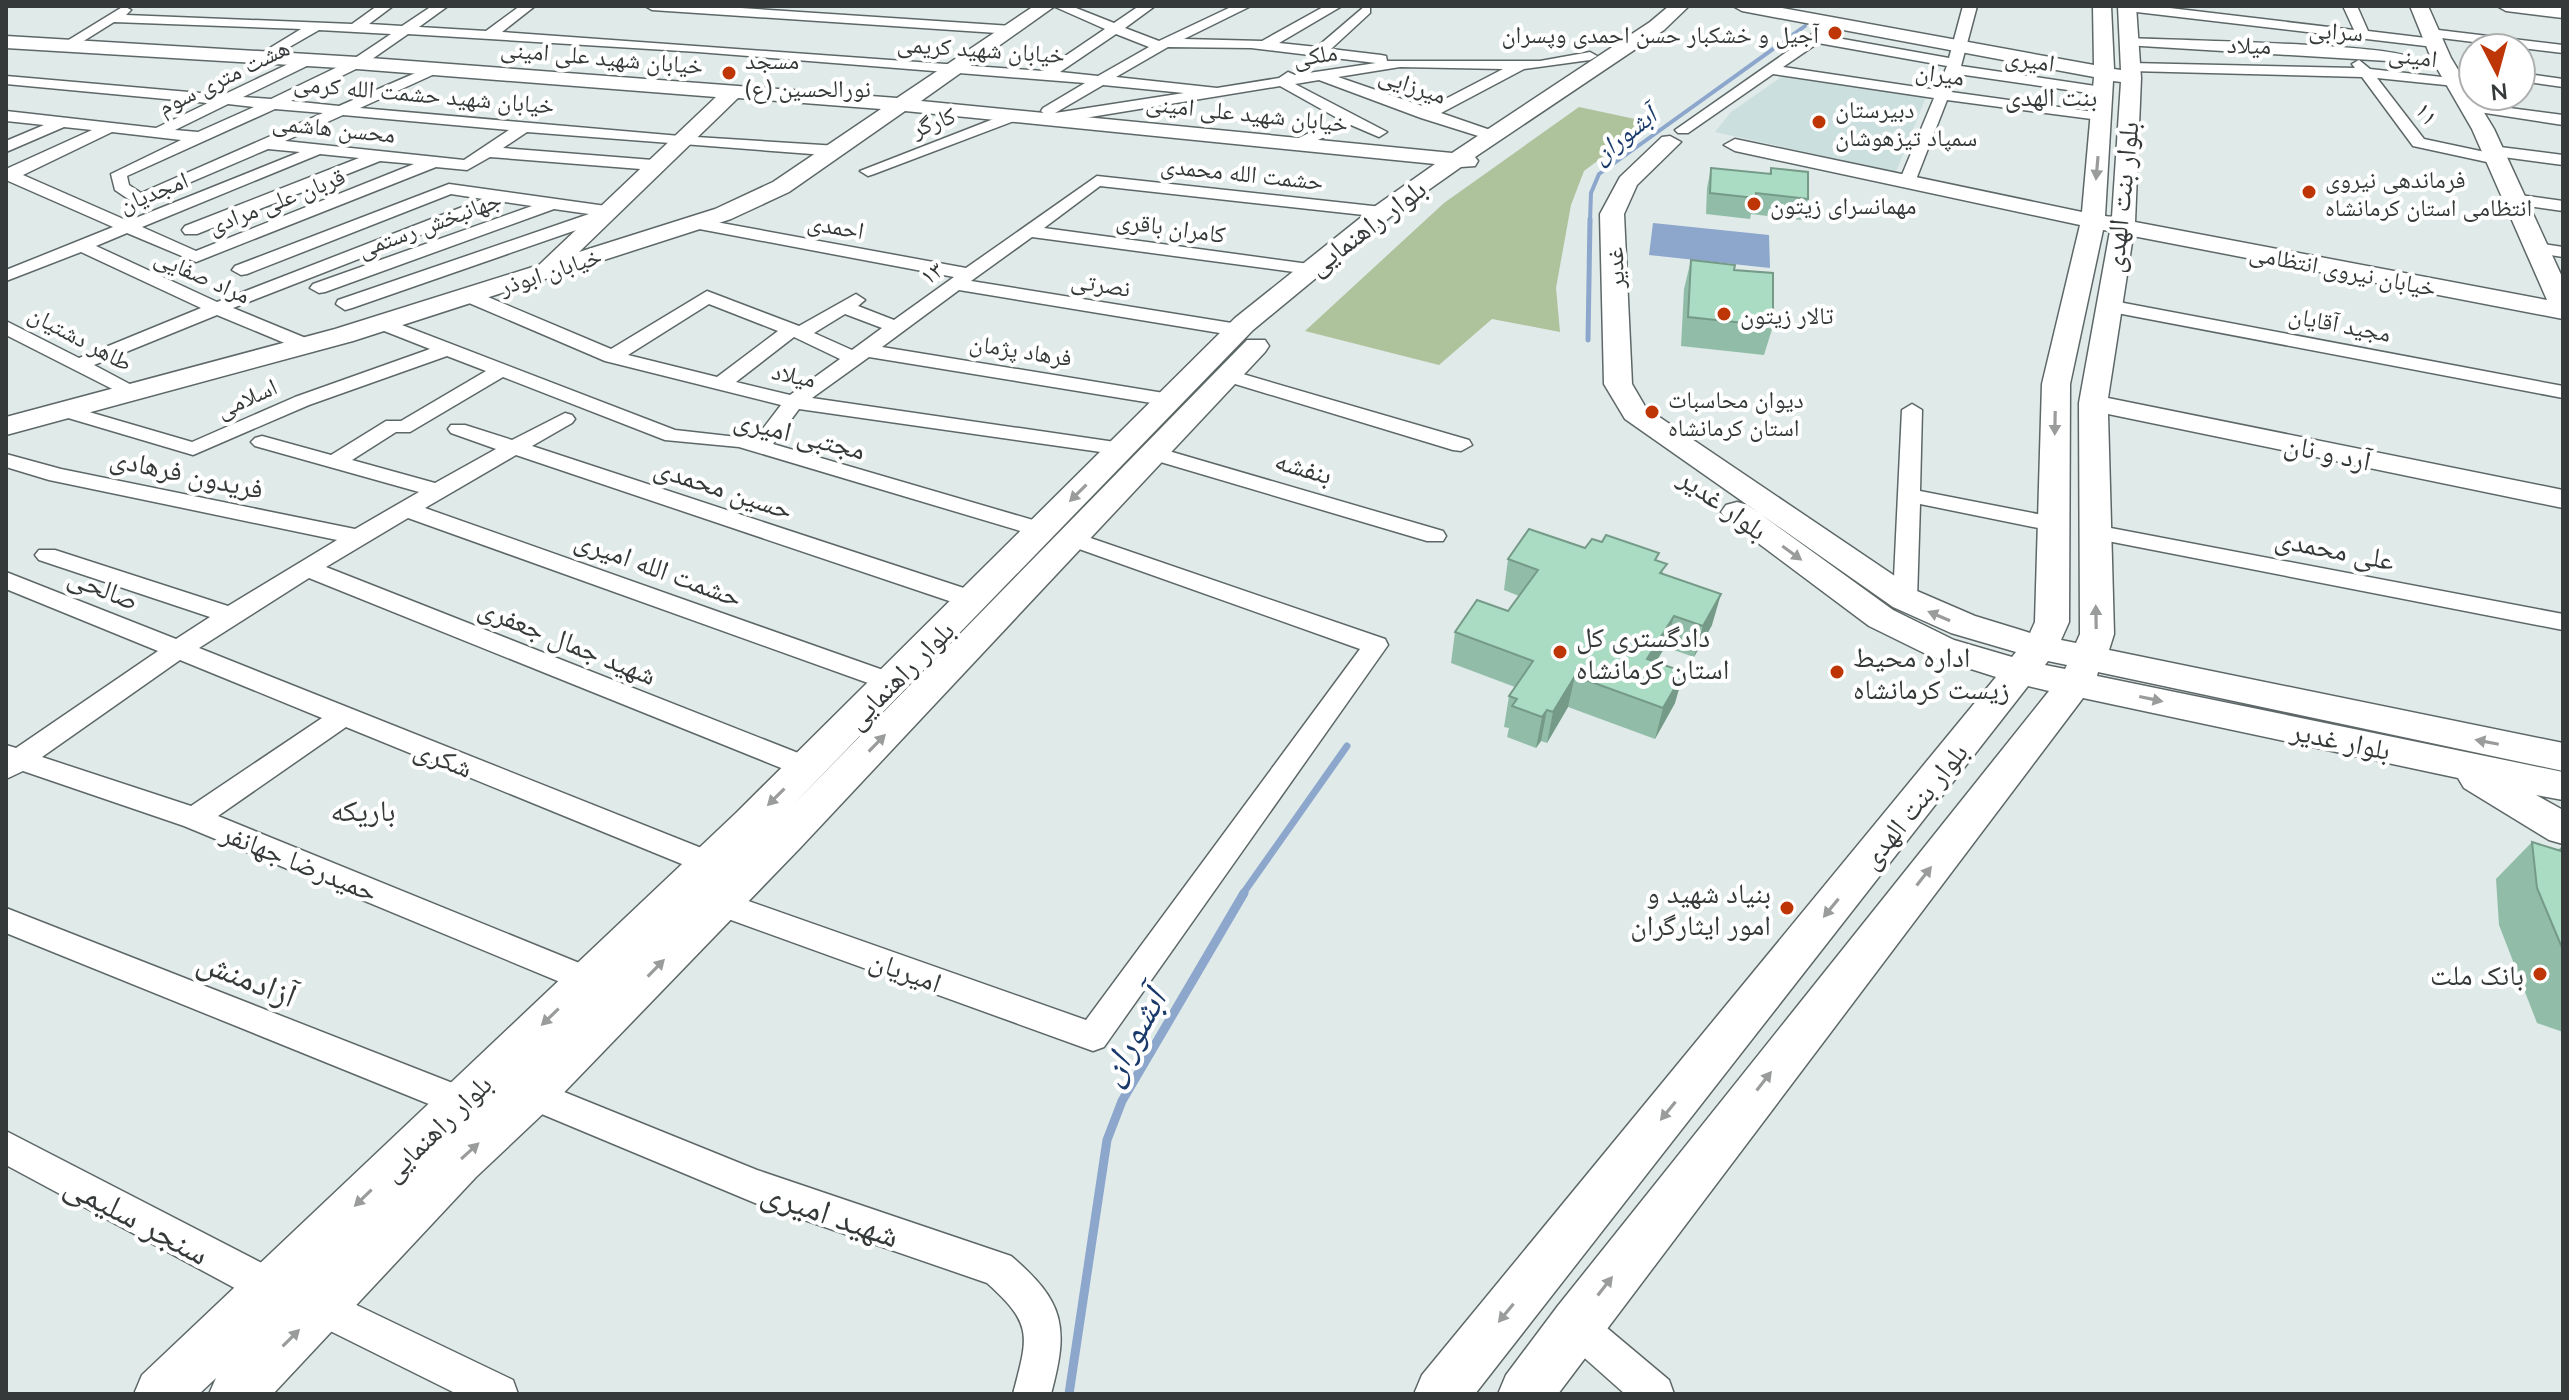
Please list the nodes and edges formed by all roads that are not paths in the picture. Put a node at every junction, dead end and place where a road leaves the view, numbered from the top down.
1 (130, 6) edge
2 (386, 6) edge
3 (441, 6) edge
4 (528, 6) edge
5 (831, 6) edge
6 (1046, 6) edge
7 (1060, 6) edge
8 (1244, 6) edge
9 (1335, 6) edge
10 (1680, 6) edge
11 (1698, 6) edge
12 (1742, 6) edge
13 (1970, 6) edge
14 (2258, 6) edge
15 (2350, 6) edge
16 (2419, 6) edge
17 (2506, 6) edge
18 (720, 8) edge
19 (771, 10) edge
20 (1146, 12) edge
21 (2215, 12) edge
22 (652, 13) edge
23 (2563, 13) edge
24 (819, 17) junction
25 (110, 18) junction
26 (1833, 21) junction
27 (2263, 23) junction
28 (316, 26) junction
29 (355, 28) junction
30 (1115, 28) junction
31 (405, 30) junction
32 (1012, 30) junction
33 (1189, 31) junction
34 (2363, 35) junction
35 (488, 36) junction
36 (1816, 38) junction
37 (6, 42) edge
38 (617, 43) junction
39 (69, 44) junction
40 (1162, 44) junction
41 (1265, 45) junction
42 (2119, 46) edge
43 (2563, 49) edge
44 (1316, 50) junction
45 (2349, 52) junction
46 (1590, 56) dead end
47 (265, 57) junction
48 (1955, 59) junction
49 (308, 60) junction
50 (357, 63) junction
51 (1400, 63) junction
52 (1521, 65) junction
53 (957, 68) junction
54 (434, 69) junction
55 (1772, 70) junction
56 (2447, 72) edge
57 (2366, 73) junction
58 (1046, 75) junction
59 (1320, 76) junction
60 (1100, 79) junction
61 (2537, 79) edge
62 (6, 80) edge
63 (25, 82) junction
64 (1283, 82) junction
65 (2563, 83) edge
66 (71, 86) junction
67 (6, 90) edge
68 (733, 92) junction
69 (1224, 93) junction
70 (1940, 95) junction
71 (226, 99) junction
72 (274, 104) junction
73 (904, 105) junction
74 (341, 110) junction
75 (1048, 115) junction
76 (1426, 115) junction
77 (1014, 116) junction
78 (7, 117) edge
79 (2102, 118) junction
80 (1351, 119) junction
81 (2563, 120) edge
82 (61, 122) junction
83 (524, 127) junction
84 (109, 128) junction
85 (1379, 132) dead end
86 (157, 133) junction
87 (1676, 136) joint
88 (200, 137) junction
89 (680, 141) junction
90 (268, 144) junction
91 (1298, 144) junction
92 (1735, 145) dead end
93 (6, 147) edge
94 (317, 151) junction
95 (838, 151) junction
96 (490, 152) junction
97 (1475, 152) junction
98 (2494, 155) junction
99 (377, 156) junction
100 (2563, 160) edge
101 (433, 162) junction
102 (653, 165) junction
103 (58, 169) dead end
104 (868, 171) dead end
105 (11, 180) edge
106 (1097, 181) joint
107 (1907, 182) junction
108 (503, 197) junction
109 (2512, 199) junction
110 (556, 203) junction
111 (2563, 206) edge
112 (1382, 212) junction
113 (162, 213) junction
114 (604, 213) junction
115 (694, 223) junction
116 (2108, 224) junction
117 (129, 227) junction
118 (191, 230) junction
119 (1028, 231) junction
120 (82, 246) junction
121 (221, 248) junction
122 (2537, 248) junction
123 (2563, 252) edge
124 (6, 254) edge
125 (33, 265) junction
126 (1309, 269) junction
127 (241, 270) dead end
128 (544, 272) junction
129 (6, 276) edge
130 (963, 279) junction
131 (319, 288) dead end
132 (469, 296) junction
133 (345, 304) dead end
134 (2108, 306) junction
135 (218, 309) junction
136 (2563, 309) edge
137 (381, 323) junction
138 (896, 327) junction
139 (1238, 330) junction
140 (796, 332) junction
141 (11, 334) edge
142 (306, 345) junction
143 (447, 349) junction
144 (858, 354) junction
145 (612, 357) junction
146 (78, 365) junction
147 (502, 370) junction
148 (1229, 376) junction
149 (721, 384) junction
150 (2563, 392) edge
151 (132, 393) junction
152 (1170, 400) junction
153 (794, 402) junction
154 (2093, 403) junction
155 (1912, 410) dead end
156 (65, 411) junction
157 (1635, 413) junction
158 (565, 419) dead end
159 (6, 426) edge
160 (458, 429) dead end
161 (262, 442) dead end
162 (1461, 445) dead end
163 (512, 448) junction
164 (1138, 451) junction
165 (764, 454) junction
166 (6, 460) edge
167 (334, 462) junction
168 (435, 490) junction
169 (1909, 495) junction
170 (2563, 499) edge
171 (406, 509) junction
172 (2053, 524) junction
173 (2095, 532) junction
174 (1058, 534) junction
175 (1435, 536) dead end
176 (357, 537) junction
177 (47, 555) dead end
178 (307, 568) junction
179 (6, 580) edge
180 (1905, 599) junction
181 (973, 600) junction
182 (232, 616) junction
183 (2563, 622) edge
184 (179, 650) junction
185 (2030, 660) junction
186 (2082, 670) junction
187 (891, 682) junction
188 (344, 716) junction
189 (2563, 757) edge
190 (2432, 758) junction
191 (10, 762) edge
192 (806, 767) junction
193 (2563, 786) edge
194 (194, 818) junction
195 (2563, 829) edge
196 (709, 863) junction
197 (720, 903) junction
198 (6, 920) edge
199 (588, 980) junction
200 (1093, 1037) joint
201 (532, 1094) junction
202 (461, 1102) junction
203 (6, 1147) edge
204 (270, 1287) junction
205 (321, 1307) junction
206 (1575, 1325) junction
207 (161, 1394) edge
208 (236, 1394) edge
209 (499, 1394) edge
210 (1032, 1394) edge
211 (1441, 1394) edge
212 (1525, 1394) edge
213 (1655, 1394) edge

1 - 25 street
2 - 29 street
3 - 31 street
4 - 35 street
5 - 24 street
6 - 32 main road, خیابان ابوذر
7 - 30 street
8 - 33 street
9 - 41 street
9 - 44 street
10 - 97 main road, بلوار راهنمایی
11 - 97 main road, بلوار راهنمایی
12 - 26 main road
13 - 48 street
14 - 27 street
15 - 34 street
16 - 56 main road
17 - 23 main road
18 - 19 street
18 - 22 street
19 - 24 street
20 - 30 street
20 - 33 street
21 - 27 street
21 - 42 street
22 - 38 street
24 - 32 street
25 - 28 street, خیابان شهید کریمی
25 - 39 street
26 - 36 street
26 - 48 main road
27 - 34 street
28 - 29 street, خیابان شهید کریمی
28 - 47 street
29 - 31 street, خیابان شهید کریمی
30 - 40 street
30 - 58 street
31 - 35 street, خیابان شهید کریمی
31 - 50 street
32 - 53 main road, خیابان ابوذر
33 - 40 street
34 - 56 street
35 - 38 street, خیابان شهید کریمی
36 - 48 street
36 - 55 street
37 - 39 main road, خیابان شهید علی امینی
38 - 53 street, خیابان شهید کریمی
39 - 47 main road, خیابان شهید علی امینی
40 - 41 street
40 - 60 street
41 - 44 street
42 - 45 street, سرابی
42 - 48 main road
42 - 57 street, میلاد
42 - 79 main road, بلوار بنت الهدی
42 - 116 main road, بلوار بنت الهدی
43 - 56 street
44 - 51 street
44 - 64 street
45 - 56 street, سرابی
45 - 57 street, ۱۱
46 - 52 street, ملکی
47 - 49 main road, خیابان شهید علی امینی
48 - 70 street
49 - 50 main road, خیابان شهید علی امینی
49 - 71 street, هشت متری سوم
50 - 54 main road, خیابان شهید علی امینی
50 - 72 street
51 - 52 street, ملکی
51 - 59 street, ملکی
52 - 76 street
53 - 58 street, خیابان شهید کریمی
53 - 73 main road, خیابان ابوذر
54 - 68 main road, خیابان شهید علی امینی
54 - 74 street
55 - 70 street, میران
55 - 87 street
56 - 57 street, امینی
56 - 81 street
56 - 98 main road
57 - 98 street, ۱۱
58 - 60 street, خیابان شهید کریمی
59 - 64 street, ملکی
59 - 76 street, میرزایی
60 - 69 street, خیابان شهید کریمی
60 - 75 street
61 - 65 street
62 - 63 street, خیابان شهید حشمت الله کرمی
63 - 66 street, خیابان شهید حشمت الله کرمی
63 - 67 street
64 - 69 street, ملکی
64 - 80 street
66 - 71 street, خیابان شهید حشمت الله کرمی
66 - 78 street
68 - 73 main road, خیابان شهید علی امینی
68 - 89 main road
69 - 75 street, ملکی
70 - 79 street, میران
70 - 107 street
71 - 72 street, خیابان شهید حشمت الله کرمی
71 - 86 street, هشت متری سوم
72 - 74 street, خیابان شهید حشمت الله کرمی
72 - 88 street
73 - 77 main road, خیابان شهید علی امینی
73 - 95 main road, خیابان ابوذر
74 - 83 street, خیابان شهید حشمت الله کرمی
74 - 90 street
75 - 77 main road, خیابان شهید علی امینی
75 - 91 main road, خیابان شهید علی امینی
76 - 97 street, میرزایی
77 - 104 street, کارگر
78 - 82 street, محسن هاشمی
79 -> 116 main road, بلوار بنت الهدی
80 - 85 street
80 - 91 street
82 - 84 street, محسن هاشمی
82 - 93 street
83 - 89 street, خیابان شهید حشمت الله کرمی
83 - 96 street
84 - 86 street, محسن هاشمی
84 - 105 street
86 - 88 street, محسن هاشمی
87 - 157 main road, غدیر
88 - 90 street, محسن هاشمی
88 - 90 street
89 - 95 street, خیابان شهید حشمت الله کرمی
89 - 102 main road
90 - 94 street, محسن هاشمی
91 - 97 main road, خیابان شهید علی امینی
92 - 107 main road, خیابان نیروی انتظامی
94 - 99 street, محسن هاشمی
94 - 113 street, امجدیان
95 - 115 main road, خیابان ابوذر
96 - 101 street, محسن هاشمی
96 - 102 street, محسن هاشمی
97 - 112 main road, بلوار راهنمایی
97 - 148 main road, بلوار راهنمایی
98 - 100 street, ۱۱
98 - 109 main road
99 - 101 street, محسن هاشمی
99 - 118 street
101 - 121 street, قربان علی مرادی
102 - 114 main road
103 - 105 street
105 - 117 street, قربان علی مرادی
106 - 112 street, حشمت الله محمدی
106 - 119 street, ۱۳
107 - 116 main road, خیابان نیروی انتظامی
108 - 110 street
108 - 127 street
108 - 135 street
109 - 111 street
109 - 122 main road
110 - 114 street
110 - 131 street, جهانبخش رستمی
112 - 126 main road, بلوار راهنمایی
113 - 117 street, امجدیان
113 - 118 street
114 - 128 main road
114 - 133 street
115 - 128 main road, خیابان ابوذر
115 - 130 street, احمدی
116 - 134 main road, بلوار بنت الهدی
116 - 136 main road, خیابان نیروی انتظامی
116 -> 172 main road, بلوار بنت الهدی
117 - 120 street, امجدیان
117 - 121 street, قربان علی مرادی
118 - 121 street
119 - 126 street, کامران باقری
119 - 130 street, ۱۳
120 - 125 street, امجدیان
120 - 135 street, مراد صفایی
122 - 123 street
122 - 136 main road
124 - 125 street
125 - 129 street, امجدیان
126 - 139 main road, بلوار راهنمایی
128 - 132 main road, خیابان ابوذر
130 - 138 street, ۱۳
130 - 139 street, نصرتی
132 - 137 main road, خیابان ابوذر
132 - 145 street, میلاد
134 - 150 street, مجید آقایان
134 - 154 main road, بلوار بنت الهدی
135 - 142 street, مراد صفایی
135 - 146 street
137 - 142 main road, خیابان ابوذر
137 - 143 street, مجتبی امیری
138 - 140 street
138 - 144 street, ۱۳
139 - 152 main road, بلوار راهنمایی
140 - 144 street, فرهاد پژمان
140 - 145 street, فرهاد پژمان
140 - 149 street
141 - 146 street, طاهر دشتیان
142 - 151 main road, خیابان ابوذر
143 - 147 street, مجتبی امیری
143 - 156 street, اسلامی
144 - 152 street, فرهاد پژمان
144 - 153 street, ۱۳
145 - 149 street, میلاد
146 - 151 street, طاهر دشتیان
147 - 165 street, مجتبی امیری
147 - 167 street
148 - 162 street
148 - 164 main road, بلوار راهنمایی
149 - 153 street, میلاد
151 - 156 main road, خیابان ابوذر
152 - 164 main road, بلوار راهنمایی
153 - 164 street, میلاد
153 - 165 street, ۱۳
154 - 170 main road, آرد و نان
154 - 173 main road, بلوار بنت الهدی
155 - 169 street
156 - 159 main road, خیابان ابوذر
157 - 180 main road, بلوار غدیر
157 -> 185 main road, بلوار غدیر
158 - 163 street
160 - 163 street, حسین محمدی
161 - 167 street
163 - 168 street
163 - 181 street, حسین محمدی
164 - 174 main road, بلوار راهنمایی
164 - 175 street, بنفشه
165 - 174 street, مجتبی امیری
166 - 176 street, فریدون فرهادی
167 - 168 street
168 - 171 street
169 - 172 street
169 - 180 street
171 - 176 street
171 - 187 street, حشمت الله امیری
172 - 185 main road, بلوار بنت الهدی
173 - 183 street, علی محمدی
186 -> 173 main road, بلوار بنت الهدی
174 - 181 main road, بلوار راهنمایی
197 -> 174 main road, بلوار راهنمایی
174 - 200 street, مجتبی امیری
176 - 178 street
177 - 182 street
178 - 182 street
178 - 192 street, شهید جمال جعفری
179 - 184 street, صالحی
185 -> 180 main road, بلوار غدیر
181 - 187 main road, بلوار راهنمایی
182 - 184 street
184 - 188 street, شکری
184 - 191 street
185 - 186 main road, بلوار غدیر
185 -> 211 main road, بلوار بنت الهدی
189 -> 186 main road, بلوار غدیر
186 -> 190 main road, بلوار غدیر
206 -> 186 main road, بلوار بنت الهدی
187 - 192 main road, بلوار راهنمایی
188 - 194 street
188 - 196 street, شکری
190 - 193 main road, بلوار غدیر
190 - 195 main road
191 - 194 street, حمیدرضا جهانفر
192 -> 196 main road, بلوار راهنمایی
194 - 199 street, حمیدرضا جهانفر
196 - 199 main road, بلوار راهنمایی
197 - 200 street, امیریان
201 -> 197 main road, بلوار راهنمایی
198 - 202 street, آزادمنش
199 -> 202 main road, بلوار راهنمایی
205 -> 201 main road, بلوار راهنمایی
201 - 210 street, شهید امیری
202 -> 204 main road, بلوار راهنمایی
203 - 204 street, سنجر سلیمی
204 - 207 main road, بلوار راهنمایی
208 -> 205 main road, بلوار راهنمایی
205 - 209 street
206 - 212 main road, بلوار بنت الهدی
206 - 213 street

